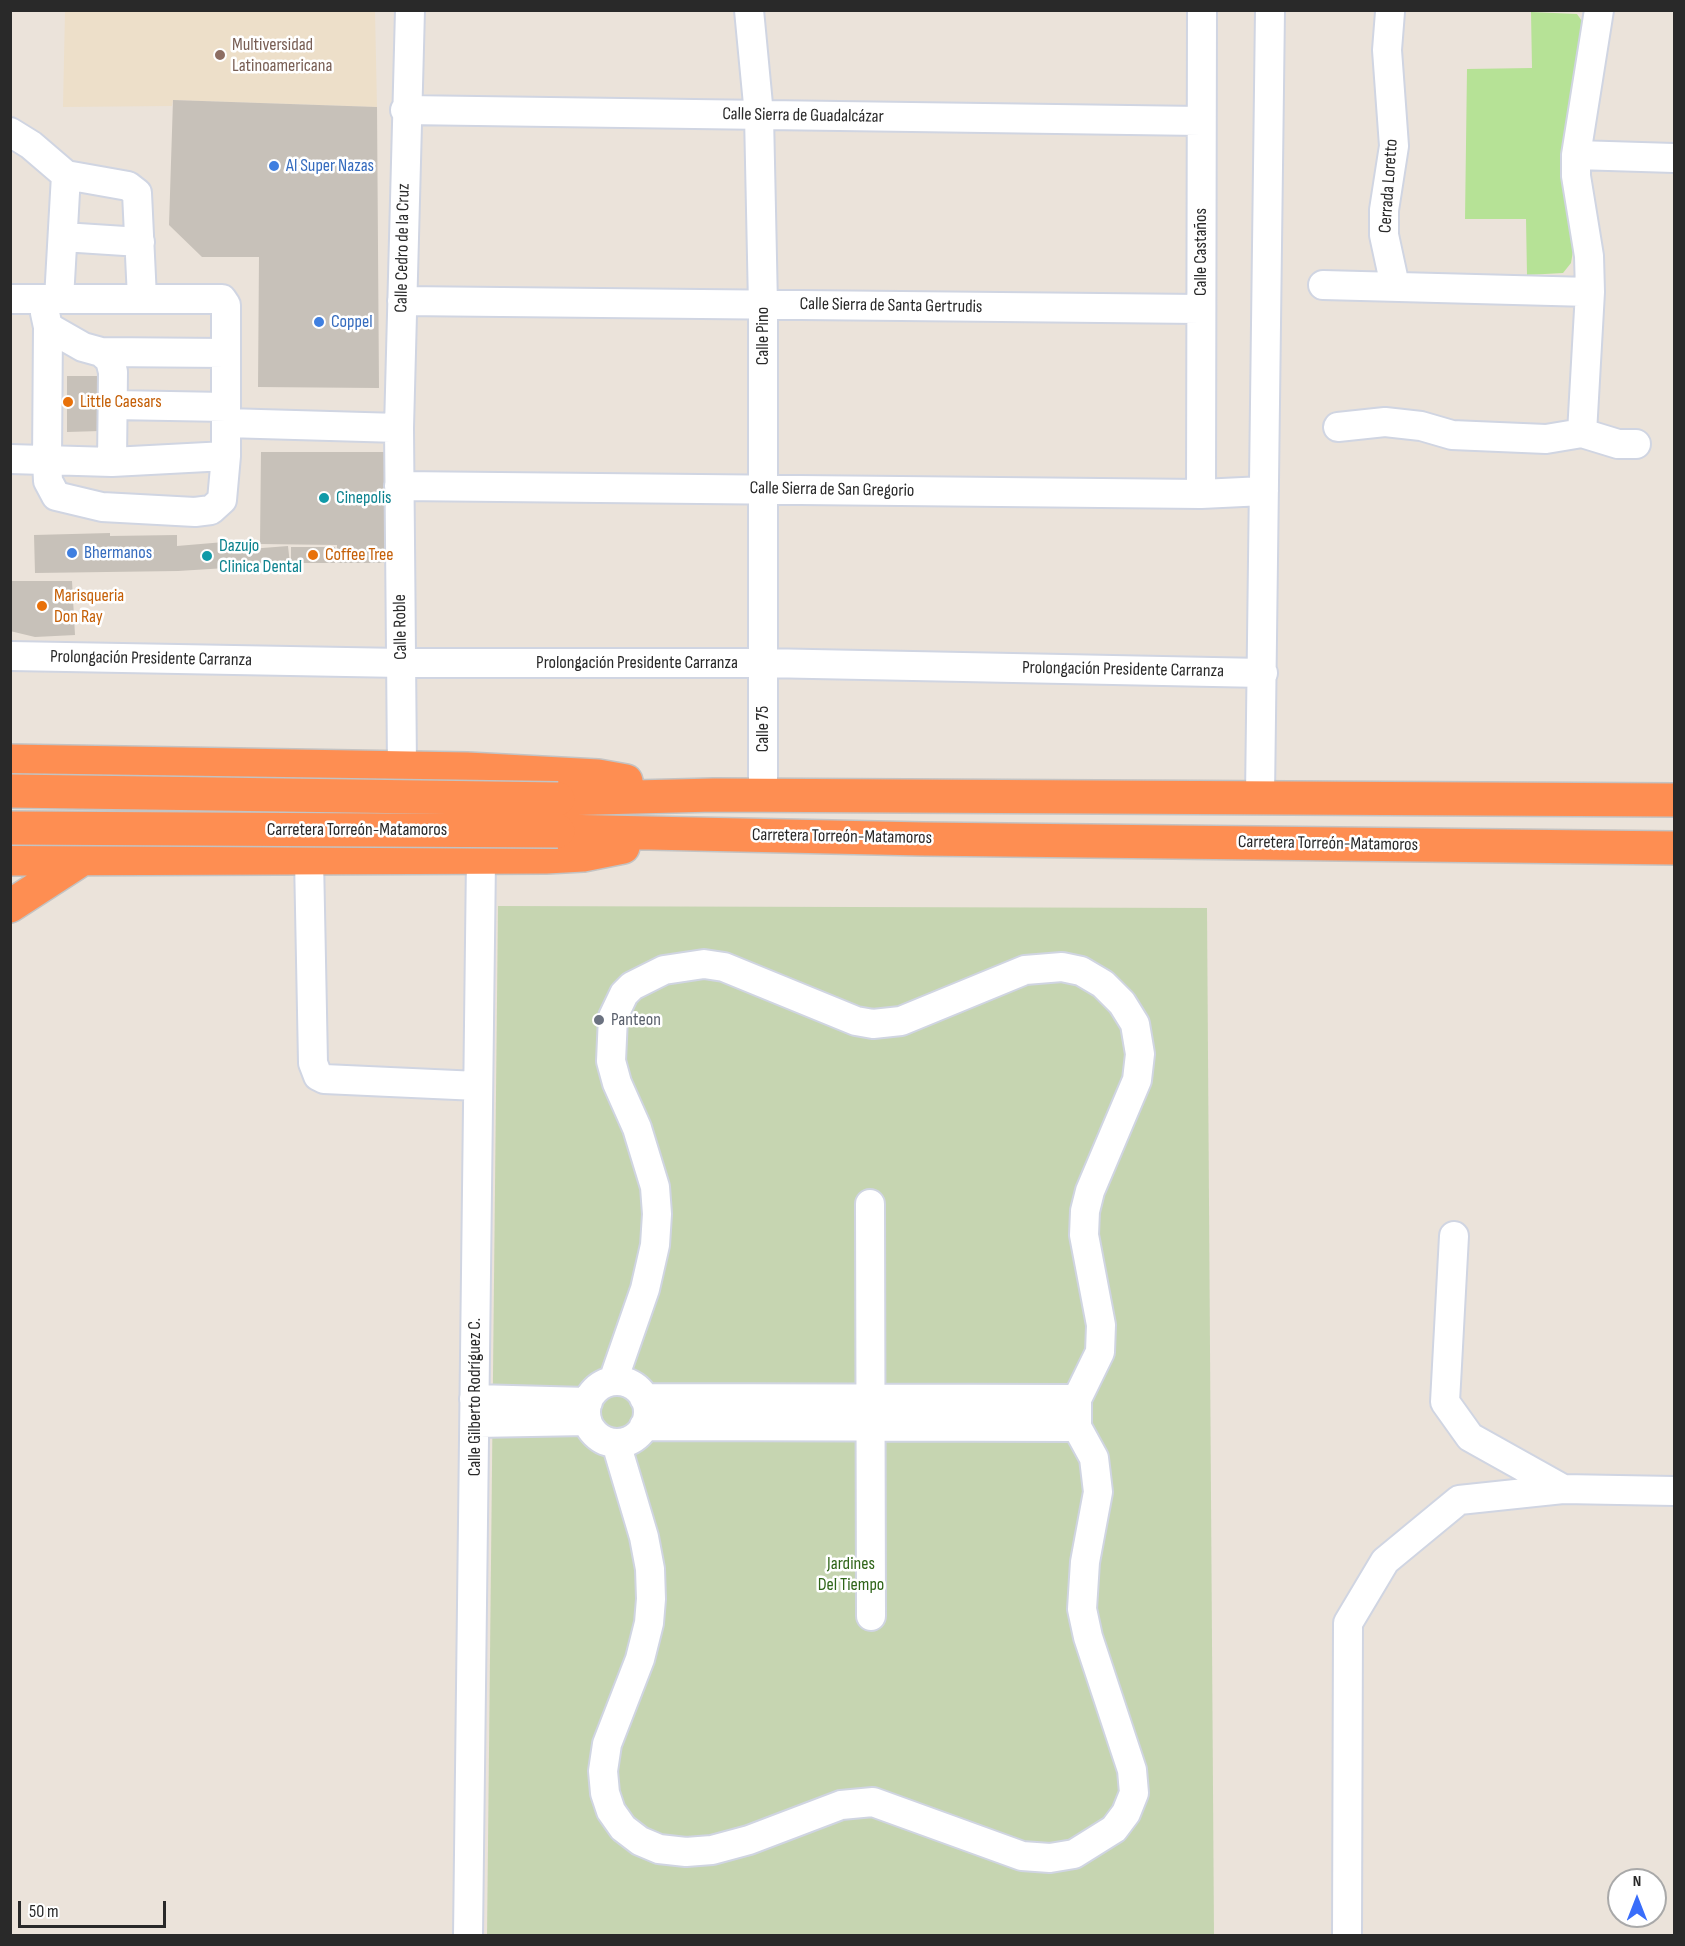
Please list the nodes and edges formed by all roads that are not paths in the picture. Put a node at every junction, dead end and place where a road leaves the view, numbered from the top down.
1 (410, 10) edge
2 (749, 10) edge
3 (1202, 10) edge
4 (1270, 10) edge
5 (1599, 10) edge
6 (1389, 11) edge
7 (405, 110) junction
8 (759, 115) junction
9 (1201, 121) junction
10 (10, 132) edge
11 (1576, 155) junction
12 (1674, 158) edge
13 (66, 175) junction
14 (63, 237) junction
15 (140, 242) junction
16 (1323, 285) dead end
17 (1395, 286) junction
18 (1590, 292) junction
19 (142, 298) junction
20 (10, 299) edge
21 (402, 301) junction
22 (763, 305) junction
23 (50, 308) junction
24 (1200, 309) junction
25 (101, 352) junction
26 (226, 353) junction
27 (113, 405) junction
28 (226, 415) junction
29 (399, 428) junction
30 (1338, 428) dead end
31 (1582, 433) junction
32 (1636, 444) dead end
33 (226, 456) junction
34 (10, 459) edge
35 (47, 461) junction
36 (112, 462) junction
37 (399, 486) junction
38 (763, 490) junction
39 (1264, 491) junction
40 (1201, 494) junction
41 (10, 656) edge
42 (402, 663) junction
43 (763, 663) junction
44 (1263, 672) junction
45 (16, 760) edge
46 (402, 767) junction
47 (10, 791) edge
48 (714, 795) junction
49 (763, 796) junction
50 (1260, 796) junction
51 (1673, 801) edge
52 (10, 828) edge
53 (675, 834) junction
54 (1674, 848) edge
55 (309, 858) junction
56 (481, 858) junction
57 (10, 859) edge
58 (69, 860) junction
59 (10, 906) edge
60 (478, 1086) junction
61 (870, 1204) dead end
62 (1454, 1236) dead end
63 (613, 1382) junction
64 (871, 1398) junction
65 (1077, 1399) junction
66 (475, 1411) junction
67 (588, 1412) junction
68 (645, 1412) junction
69 (871, 1426) junction
70 (1077, 1427) junction
71 (616, 1443) junction
72 (1563, 1489) junction
73 (1674, 1491) edge
74 (871, 1616) dead end
75 (468, 1935) edge
76 (1347, 1935) edge

1 - 7 street, Calle Cedro de la Cruz
2 - 8 street, Calle Pino
3 - 9 street, Calle Castaños
4 - 39 street
5 - 11 street
6 - 17 street, Cerrada Loretto
7 - 8 street, Calle Sierra de Guadalcázar
7 - 21 street, Calle Cedro de la Cruz
8 - 9 street, Calle Sierra de Guadalcázar
8 - 22 street, Calle Pino
9 - 24 street, Calle Castaños
10 - 13 street
11 - 12 street
11 - 18 street
13 - 14 street
13 - 15 street
14 - 15 street
14 - 23 street
15 - 19 street
16 - 17 street
17 - 18 street
18 - 31 street
19 - 23 street
19 - 26 street
20 - 23 street
21 - 22 street, Calle Sierra de Santa Gertrudis
21 - 29 street, Calle Cedro de la Cruz
22 - 24 street, Calle Sierra de Santa Gertrudis
22 - 38 street, Calle Pino
23 - 25 street
23 - 35 street
24 - 40 street, Calle Castaños
25 - 26 street
25 - 27 street
26 - 28 street
27 - 28 street
27 - 36 street
28 - 29 street
28 - 33 street
29 - 37 street, Calle Cedro de la Cruz
30 - 31 street
31 - 32 street
33 - 35 street
33 - 36 street
34 - 35 street
35 - 36 street
37 - 38 street, Calle Sierra de San Gregorio
37 - 42 street, Calle Roble
38 - 40 street, Calle Sierra de San Gregorio
38 - 43 street, Calle Pino
39 - 40 street, Calle Sierra de San Gregorio
39 - 44 street
41 - 42 street, Prolongación Presidente Carranza
42 - 43 street, Prolongación Presidente Carranza
42 - 46 street, Calle Roble
43 - 44 street, Prolongación Presidente Carranza
43 - 49 street, Calle 75
44 - 50 street
45 - 46 highway
45 - 58 highway
46 - 48 highway
47 - 48 highway, bridge
48 - 49 highway
49 - 50 highway
50 - 51 highway
52 - 53 highway, Carretera Torreón-Matamoros, bridge
53 - 54 highway, Carretera Torreón-Matamoros
53 - 56 highway
55 - 56 highway
55 - 58 highway
55 - 60 street
56 - 60 street, Calle Gilberto Rodríguez C.
57 - 58 highway
58 - 59 highway
60 - 66 street, Calle Gilberto Rodríguez C.
61 - 64 street
62 - 72 street
63 - 65 street
63 - 67 street
63 - 68 street
64 - 65 street
64 - 68 street
64 - 69 street
65 - 70 street
66 - 67 street
66 - 75 street, Calle Gilberto Rodríguez C.
67 - 71 street
68 - 69 street
68 - 71 street
69 - 70 street
69 - 74 street
70 - 71 street
72 - 73 street
72 - 76 street

